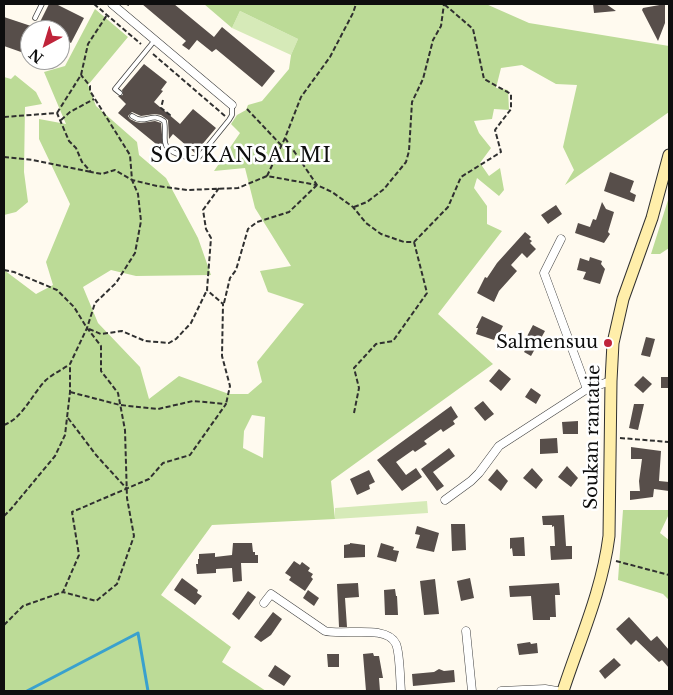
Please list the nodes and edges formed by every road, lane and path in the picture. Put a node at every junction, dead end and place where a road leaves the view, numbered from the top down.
1 (42, 4) edge
2 (94, 4) edge
3 (100, 4) edge
4 (112, 4) edge
5 (356, 4) edge
6 (444, 4) edge
7 (97, 7) junction
8 (107, 15) junction
9 (35, 18) dead end
10 (155, 40) junction
11 (147, 49) junction
12 (81, 75) junction
13 (120, 93) dead end
14 (94, 99) junction
15 (162, 100) dead end
16 (232, 106) joint
17 (247, 109) dead end
18 (57, 113) junction
19 (170, 115) dead end
20 (132, 116) dead end
21 (4, 117) edge
22 (229, 120) junction
23 (60, 121) junction
24 (286, 138) junction
25 (281, 145) junction
26 (669, 155) edge
27 (4, 157) edge
28 (91, 172) junction
29 (266, 176) junction
30 (132, 180) junction
31 (317, 185) junction
32 (220, 188) junction
33 (354, 207) junction
34 (561, 239) dead end
35 (414, 242) junction
36 (4, 270) edge
37 (207, 290) junction
38 (223, 304) junction
39 (86, 328) junction
40 (70, 364) junction
41 (611, 381) junction
42 (587, 389) junction
43 (70, 392) junction
44 (226, 404) junction
45 (120, 405) junction
46 (354, 413) dead end
47 (67, 417) junction
48 (4, 426) edge
49 (618, 438) dead end
50 (669, 442) edge
51 (127, 489) junction
52 (445, 500) dead end
53 (4, 516) edge
54 (612, 560) dead end
55 (669, 575) edge
56 (63, 592) junction
57 (264, 602) dead end
58 (4, 625) edge
59 (466, 631) dead end
60 (401, 691) edge
61 (472, 691) edge
62 (501, 691) edge
63 (558, 691) edge
64 (563, 691) edge

1 - 9 lane
2 - 7 path
3 - 7 path
4 - 10 street
5 - 24 path
6 - 33 path
6 - 35 path
7 - 8 path
8 - 11 path
8 - 12 path
10 - 11 lane
10 - 16 street
11 - 13 lane
11 - 22 path
12 - 14 path
12 - 18 path
14 - 23 path
14 - 30 path
15 - 19 path
16 - 22 lane
17 - 25 path
18 - 21 path
18 - 23 path
20 - 22 lane
23 - 28 path
24 - 25 path
24 - 31 path
25 - 29 path
26 - 41 street, Soukan rantatie
27 - 28 path
28 - 30 path
29 - 31 path
29 - 32 path
30 - 32 path
30 - 39 path
31 - 33 path
31 - 38 path
32 - 37 path
33 - 35 path
34 - 42 street
35 - 46 path
36 - 39 path
37 - 38 path
37 - 39 path
38 - 44 path
39 - 40 path
39 - 45 path
40 - 43 path
40 - 48 path
41 - 42 street
41 - 64 street, Soukan rantatie
42 - 52 street
43 - 45 path
43 - 47 path
44 - 45 path
44 - 51 path
45 - 51 path
47 - 51 path
47 - 53 path
49 - 50 path
51 - 56 path
51 - 56 path
54 - 55 path
56 - 58 path
57 - 60 street
59 - 61 street
62 - 63 street

